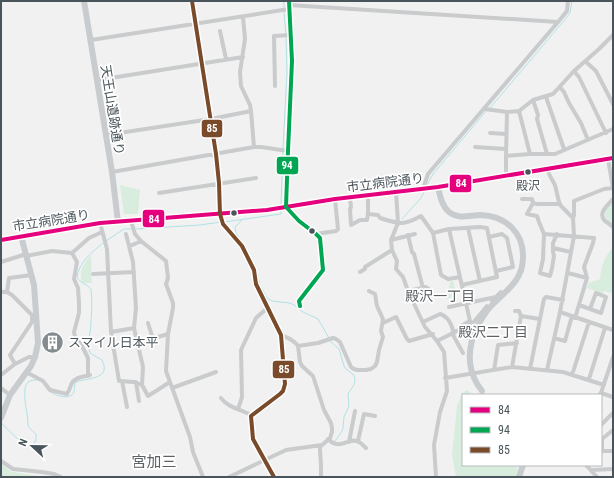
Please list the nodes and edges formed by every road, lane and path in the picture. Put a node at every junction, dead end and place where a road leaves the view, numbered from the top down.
1 (84, 1) edge
2 (192, 1) edge
3 (568, 1) edge
4 (289, 5) edge
5 (242, 17) junction
6 (558, 22) junction
7 (196, 24) junction
8 (220, 31) dead end
9 (291, 35) junction
10 (613, 35) edge
11 (91, 40) junction
12 (243, 57) junction
13 (226, 59) junction
14 (586, 61) junction
15 (202, 63) junction
16 (574, 71) junction
17 (98, 80) junction
18 (275, 86) dead end
19 (560, 87) junction
20 (546, 97) junction
21 (533, 100) junction
22 (613, 104) edge
23 (485, 109) junction
24 (251, 111) junction
25 (507, 112) junction
26 (519, 112) junction
27 (211, 119) junction
28 (613, 129) edge
29 (490, 133) dead end
30 (606, 133) junction
31 (506, 134) junction
32 (106, 135) junction
33 (588, 140) junction
34 (475, 147) dead end
35 (254, 148) junction
36 (506, 149) junction
37 (564, 149) junction
38 (288, 151) junction
39 (216, 154) junction
40 (530, 154) junction
41 (547, 154) junction
42 (506, 156) junction
43 (610, 158) edge
44 (547, 169) junction
45 (112, 172) junction
46 (506, 176) junction
47 (256, 178) dead end
48 (219, 183) junction
49 (438, 187) junction
50 (613, 188) edge
51 (423, 189) junction
52 (396, 192) junction
53 (159, 193) dead end
54 (368, 196) junction
55 (350, 198) junction
56 (335, 199) junction
57 (613, 199) edge
58 (522, 200) dead end
59 (533, 203) junction
60 (560, 204) junction
61 (286, 208) junction
62 (220, 214) junction
63 (368, 214) junction
64 (573, 218) junction
65 (118, 222) junction
66 (131, 222) junction
67 (100, 223) junction
68 (398, 223) junction
69 (613, 227) edge
70 (468, 228) junction
71 (449, 229) junction
72 (102, 232) junction
73 (432, 233) junction
74 (126, 234) dead end
75 (316, 234) junction
76 (415, 234) dead end
77 (544, 234) junction
78 (557, 234) junction
79 (408, 235) junction
80 (21, 236) junction
81 (574, 236) junction
82 (489, 237) junction
83 (1, 240) edge
84 (391, 240) junction
85 (141, 241) junction
86 (130, 246) junction
87 (553, 248) junction
88 (392, 250) junction
89 (572, 252) junction
90 (72, 253) junction
91 (26, 255) junction
92 (1, 262) edge
93 (496, 271) junction
94 (134, 272) junction
95 (360, 272) dead end
96 (108, 273) junction
97 (568, 273) junction
98 (93, 274) dead end
99 (32, 275) junction
100 (460, 277) junction
101 (587, 278) junction
102 (480, 280) junction
103 (462, 285) junction
104 (423, 288) junction
105 (430, 290) dead end
106 (369, 291) dead end
107 (408, 291) junction
108 (1, 292) edge
109 (7, 292) junction
110 (501, 292) dead end
111 (496, 297) junction
112 (563, 300) junction
113 (466, 304) junction
114 (579, 305) junction
115 (300, 306) dead end
116 (449, 307) dead end
117 (269, 309) junction
118 (590, 309) junction
119 (515, 310) dead end
120 (560, 312) junction
121 (34, 316) junction
122 (521, 316) junction
123 (574, 317) junction
124 (540, 319) junction
125 (423, 322) junction
126 (589, 322) junction
127 (148, 323) dead end
128 (383, 323) junction
129 (134, 328) junction
130 (462, 328) junction
131 (605, 328) junction
132 (613, 330) edge
133 (111, 332) junction
134 (453, 333) junction
135 (168, 334) junction
136 (433, 334) junction
137 (281, 335) junction
138 (554, 338) junction
139 (153, 339) junction
140 (437, 341) junction
141 (137, 343) junction
142 (517, 343) junction
143 (298, 346) junction
144 (463, 353) dead end
145 (35, 357) junction
146 (613, 357) edge
147 (16, 364) junction
148 (512, 367) junction
149 (530, 369) junction
150 (494, 370) junction
151 (547, 370) junction
152 (26, 372) junction
153 (216, 372) dead end
154 (611, 372) edge
155 (1, 375) edge
156 (572, 375) junction
157 (445, 378) junction
158 (589, 379) junction
159 (122, 381) junction
160 (136, 382) junction
161 (170, 382) junction
162 (142, 385) junction
163 (604, 385) junction
164 (1, 388) edge
165 (172, 388) junction
166 (484, 393) edge
167 (600, 394) edge
168 (602, 394) edge
169 (10, 395) junction
170 (613, 397) edge
171 (221, 398) dead end
172 (139, 401) dead end
173 (127, 407) dead end
174 (238, 409) junction
175 (354, 410) dead end
176 (613, 413) edge
177 (251, 416) junction
178 (376, 416) dead end
179 (1, 418) edge
180 (602, 424) edge
181 (613, 430) edge
182 (328, 440) junction
183 (358, 441) junction
184 (348, 442) junction
185 (322, 445) junction
186 (366, 448) dead end
187 (613, 451) edge
188 (265, 460) junction
189 (1, 462) edge
190 (524, 466) edge
191 (587, 466) edge
192 (613, 469) edge
193 (591, 470) junction
194 (61, 477) edge
195 (203, 477) edge
196 (229, 477) edge
197 (274, 477) edge
198 (321, 477) edge
199 (436, 477) edge
200 (519, 477) edge
201 (597, 477) edge

1 - 11 street, 天王山遺跡通り
2 - 7 street
3 - 6 street
4 - 5 street
4 - 6 street
4 - 9 street
5 - 7 street
5 - 12 street
6 - 23 street
7 - 11 street
7 - 15 street
8 - 13 street
9 - 18 street
9 - 38 street
10 - 14 street
11 - 17 street, 天王山遺跡通り
12 - 13 street
12 - 24 street
13 - 15 street
14 - 16 street
14 - 22 street
15 - 17 street
15 - 27 street
16 - 19 street
16 - 30 street
17 - 32 street, 天王山遺跡通り
19 - 20 street
19 - 33 street
20 - 21 street
20 - 37 street
21 - 26 street
21 - 41 street
23 - 25 street
23 - 51 street
24 - 27 street
24 - 35 street
25 - 26 street
25 - 31 street
26 - 40 street
27 - 32 street
27 - 39 street
28 - 30 street
29 - 31 street
30 - 33 street
31 - 36 street
32 - 45 street, 天王山遺跡通り
33 - 37 street
34 - 36 street
35 - 38 street
35 - 39 street
36 - 42 street
37 - 41 street
38 - 61 street
39 - 45 street
39 - 48 street
40 - 41 street
40 - 42 street
42 - 46 street
43 - 44 street, 市立病院通り
43 - 50 street
44 - 46 street, 市立病院通り
44 - 60 street
45 - 65 street, 天王山遺跡通り
46 - 49 street, 市立病院通り
47 - 48 street
48 - 53 street
48 - 62 street
49 - 51 street, 市立病院通り
49 - 166 street, bridge
50 - 64 street
51 - 52 street, 市立病院通り
52 - 54 street, 市立病院通り
52 - 68 street
54 - 55 street, 市立病院通り
54 - 63 street
55 - 56 street, 市立病院通り
55 - 63 street
56 - 61 street, 市立病院通り
56 - 75 street
57 - 69 street
58 - 59 street
59 - 60 street
59 - 77 street
60 - 64 street
61 - 62 street, 市立病院通り
61 - 75 street
62 - 66 street, 市立病院通り
62 - 117 street
63 - 68 street
64 - 81 street
65 - 66 street, 市立病院通り
65 - 67 street, 市立病院通り
66 - 85 street
67 - 72 street
67 - 80 street, 市立病院通り
68 - 73 street
68 - 84 street
70 - 71 street
70 - 82 street
70 - 102 street
71 - 73 street
71 - 100 street
72 - 90 street
72 - 96 street
73 - 100 street
74 - 86 street
75 - 115 street
76 - 79 street
77 - 78 street
77 - 87 street
78 - 81 street
78 - 87 street
79 - 84 street
79 - 104 street
80 - 83 street, 市立病院通り
80 - 91 street
81 - 89 street
81 - 101 street
82 - 93 street
82 - 93 street
84 - 88 street
85 - 86 street
85 - 135 street
86 - 94 street
87 - 89 street
88 - 95 street
88 - 107 street
89 - 97 street
90 - 91 street
90 - 152 street
91 - 92 street
91 - 99 street
93 - 102 street
94 - 96 street
94 - 129 street
96 - 98 street
96 - 133 street
97 - 101 street
97 - 112 street
99 - 109 street
99 - 121 street
100 - 103 street
101 - 114 street
102 - 103 street
103 - 113 street
104 - 105 street
104 - 107 street
106 - 128 street
107 - 125 street
108 - 109 street
109 - 121 street
110 - 111 street
111 - 113 street
111 - 130 street
112 - 120 street
112 - 124 street
113 - 116 street
113 - 130 street
114 - 118 street
114 - 123 street
117 - 137 street
117 - 174 street
118 - 118 street
119 - 122 street
120 - 123 street
120 - 138 street
121 - 145 street
121 - 147 street
122 - 124 street
122 - 142 street
123 - 126 street
123 - 138 street
124 - 149 street
125 - 134 street
125 - 136 street
126 - 131 street
126 - 156 street
127 - 139 street
128 - 136 street
128 - 143 street
129 - 133 street
129 - 141 street
130 - 134 street
131 - 132 street
131 - 158 street
133 - 159 street
134 - 140 street
134 - 144 street
135 - 139 street
135 - 161 street
136 - 140 street
137 - 143 street
137 - 177 street
138 - 151 street
139 - 141 street
140 - 157 street
141 - 162 street
142 - 148 street
142 - 150 street
143 - 182 street
145 - 147 street
145 - 152 street
146 - 154 street
147 - 155 street
148 - 149 street
148 - 150 street
149 - 151 street
150 - 157 street
151 - 156 street
152 - 169 street
153 - 165 street
154 - 163 street
156 - 158 street
157 - 199 street
158 - 163 street
159 - 160 street
159 - 173 street
160 - 162 street
160 - 172 street
161 - 162 street
161 - 165 street
163 - 167 street
164 - 169 street
165 - 195 street
168 - 170 street
169 - 179 street
171 - 174 street
174 - 177 street
175 - 184 street
176 - 180 street
177 - 188 street
178 - 183 street
181 - 187 street
182 - 184 street
182 - 185 street
183 - 184 street
183 - 186 street
185 - 188 street
185 - 198 street
188 - 196 street
188 - 197 street
189 - 194 street
190 - 200 street
191 - 193 street
192 - 193 street
193 - 201 street

